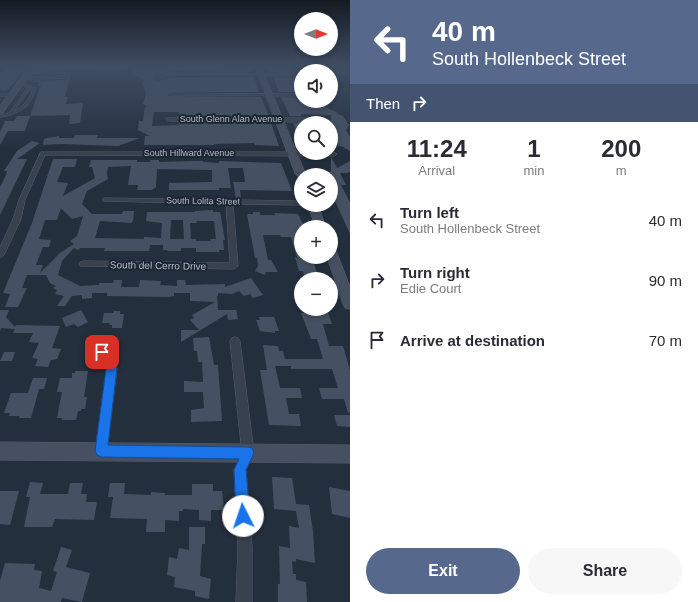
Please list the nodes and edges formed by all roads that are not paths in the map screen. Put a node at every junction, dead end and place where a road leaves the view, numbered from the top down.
1 (25, 94) edge
2 (33, 94) edge
3 (180, 94) edge
4 (0, 95) edge
5 (12, 95) joint
6 (269, 95) junction
7 (294, 95) edge
8 (0, 111) edge
9 (10, 114) junction
10 (0, 116) edge
11 (168, 119) dead end
12 (279, 120) junction
13 (294, 120) edge
14 (293, 154) junction
15 (298, 168) edge
16 (105, 200) dead end
17 (229, 201) junction
18 (294, 203) edge
19 (0, 255) edge
20 (83, 264) dead end
21 (335, 264) edge
22 (350, 304) edge
23 (234, 340) dead end
24 (102, 352) dead end
25 (0, 451) edge
26 (101, 451) junction
27 (248, 453) junction
28 (350, 454) edge
29 (244, 602) edge

1 - 9 lane
2 - 9 lane
3 - 6 street
4 - 5 street
5 - 8 main road
6 - 7 street
6 - 12 main road
9 - 10 lane
11 - 12 street, South Glenn Alan Avenue
12 - 13 street, South Glenn Alan Avenue
12 - 14 main road
14 - 15 main road
14 - 19 street, South Hillward Avenue
16 - 17 street, South Lolita Street
17 - 18 street, South Lolita Street
17 - 20 street, South del Cerro Drive
21 - 22 main road
23 - 27 street
24 - 26 street
25 - 26 main road
26 - 27 main road
27 - 28 main road
27 - 29 street

